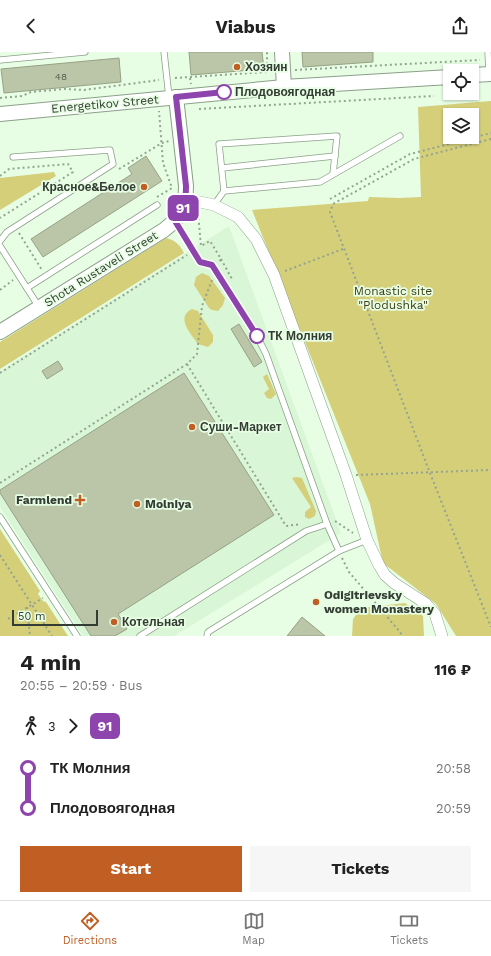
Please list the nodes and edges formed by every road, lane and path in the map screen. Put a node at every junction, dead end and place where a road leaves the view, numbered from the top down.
1 (85, 52) edge
2 (164, 52) edge
3 (267, 52) edge
4 (282, 52) edge
5 (488, 52) edge
6 (488, 59) junction
7 (0, 60) edge
8 (294, 70) dead end
9 (490, 74) edge
10 (479, 75) edge
11 (443, 77) edge
12 (167, 78) junction
13 (190, 78) junction
14 (284, 87) junction
15 (192, 95) junction
16 (434, 96) dead end
17 (0, 98) edge
18 (172, 98) junction
19 (158, 109) dead end
20 (0, 114) edge
21 (491, 133) edge
22 (400, 136) dead end
23 (491, 139) edge
24 (335, 156) junction
25 (12, 157) dead end
26 (222, 168) junction
27 (333, 174) junction
28 (0, 176) edge
29 (224, 191) junction
30 (330, 199) dead end
31 (191, 201) junction
32 (155, 203) joint
33 (214, 205) junction
34 (0, 218) edge
35 (175, 221) junction
36 (19, 233) dead end
37 (0, 240) edge
38 (0, 246) edge
39 (201, 246) junction
40 (343, 249) junction
41 (192, 251) junction
42 (216, 271) junction
43 (37, 274) dead end
44 (274, 275) junction
45 (27, 288) junction
46 (40, 308) junction
47 (0, 332) edge
48 (187, 364) junction
49 (0, 373) edge
50 (491, 470) edge
51 (430, 473) junction
52 (346, 475) junction
53 (0, 484) edge
54 (0, 517) edge
55 (302, 524) dead end
56 (327, 524) junction
57 (367, 540) junction
58 (339, 550) junction
59 (0, 555) edge
60 (50, 594) junction
61 (32, 604) junction
62 (27, 607) junction
63 (8, 619) dead end
64 (491, 627) edge
65 (30, 636) edge
66 (52, 636) edge
67 (77, 636) edge
68 (140, 636) edge
69 (207, 636) edge
70 (402, 636) edge
71 (442, 636) edge

1 - 7 lane
2 - 12 lane
3 - 13 path
4 - 14 street
5 - 6 lane
6 - 8 path
6 - 9 lane
9 - 10 street
11 - 14 street, Energetikov Street
12 - 13 path
12 - 17 path
12 - 18 lane
13 - 15 path
14 - 15 street, Energetikov Street
15 - 16 path
15 - 18 street, Energetikov Street
18 - 20 street, Energetikov Street
18 - 31 street, Shota Rustaveli Street
19 - 32 path
21 - 30 path
22 - 27 lane
23 - 40 path
24 - 26 lane
24 - 26 lane
24 - 27 lane
25 - 37 lane
26 - 29 lane
27 - 29 lane
28 - 34 path
29 - 33 lane
31 - 33 street
31 - 35 street, Shota Rustaveli Street
31 - 39 path
32 - 45 lane
33 - 44 street
35 - 41 lane
35 - 46 street, Shota Rustaveli Street
36 - 43 path
38 - 45 lane
39 - 41 path
39 - 42 path
40 - 44 path
40 - 51 path
41 - 42 lane
41 - 49 path
42 - 48 path
42 - 56 lane
44 - 52 street
45 - 46 lane
46 - 47 street, Shota Rustaveli Street
48 - 53 path
48 - 55 path
50 - 51 path
51 - 52 path
51 - 64 path
52 - 57 street
54 - 60 lane
56 - 58 lane
56 - 68 lane
57 - 58 lane
57 - 71 street
58 - 69 lane
58 - 70 path
59 - 61 path
60 - 61 path
60 - 67 lane
61 - 62 path
61 - 66 path
62 - 63 path
62 - 65 path

